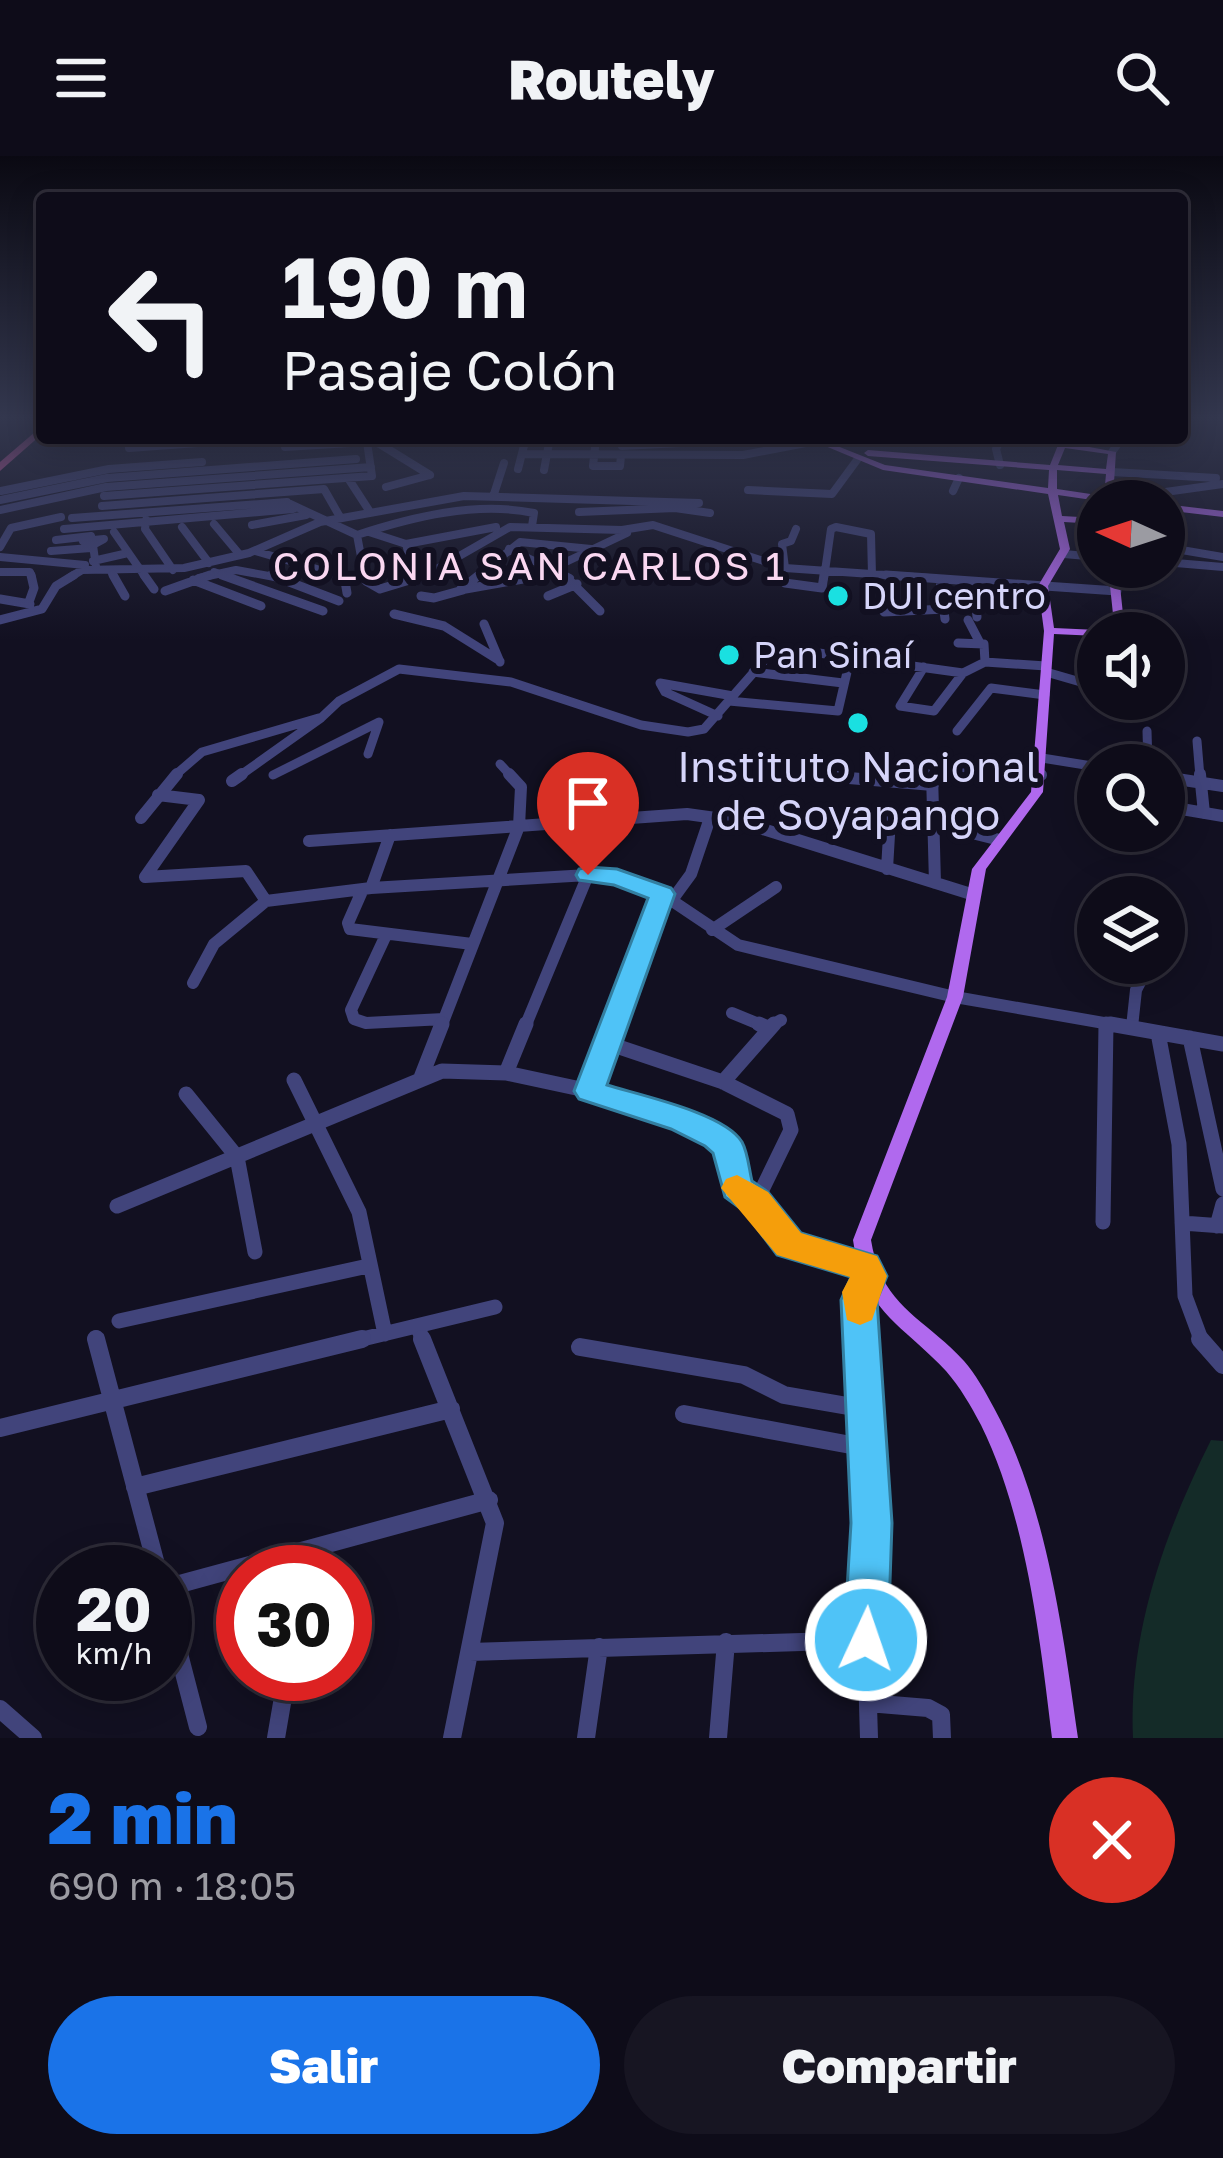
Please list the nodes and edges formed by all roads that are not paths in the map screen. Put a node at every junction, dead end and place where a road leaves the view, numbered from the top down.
1 (8, 493) edge
2 (109, 493) edge
3 (193, 493) edge
4 (201, 493) edge
5 (201, 493) edge
6 (201, 493) edge
7 (296, 493) edge
8 (326, 493) edge
9 (358, 493) edge
10 (392, 493) edge
11 (424, 493) edge
12 (494, 493) edge
13 (1052, 493) joint
14 (1077, 496) edge
15 (493, 497) junction
16 (583, 499) junction
17 (0, 500) edge
18 (432, 500) junction
19 (699, 503) dead end
20 (400, 506) junction
21 (148, 507) junction
22 (1185, 509) edge
23 (0, 510) edge
24 (370, 512) junction
25 (579, 512) junction
26 (1223, 514) edge
27 (306, 515) junction
28 (99, 516) junction
29 (340, 517) junction
30 (1058, 519) junction
31 (1077, 520) edge
32 (320, 522) junction
33 (214, 524) dead end
34 (532, 526) junction
35 (182, 527) dead end
36 (509, 527) junction
37 (574, 528) junction
38 (633, 529) junction
39 (796, 529) dead end
40 (64, 530) dead end
41 (114, 532) dead end
42 (130, 532) dead end
43 (362, 533) junction
44 (56, 540) dead end
45 (121, 542) junction
46 (710, 542) junction
47 (406, 544) junction
48 (269, 545) junction
49 (0, 547) edge
50 (509, 549) junction
51 (592, 550) junction
52 (51, 551) dead end
53 (254, 551) junction
54 (1185, 551) edge
55 (128, 554) junction
56 (1064, 554) junction
57 (240, 555) junction
58 (1077, 555) edge
59 (0, 557) edge
60 (1223, 557) edge
61 (1185, 564) edge
62 (93, 565) junction
63 (1223, 567) edge
64 (785, 568) junction
65 (173, 569) junction
66 (110, 570) junction
67 (554, 570) junction
68 (140, 571) junction
69 (0, 572) edge
70 (204, 572) junction
71 (825, 572) junction
72 (872, 575) junction
73 (940, 580) junction
74 (416, 581) junction
75 (974, 582) junction
76 (785, 583) dead end
77 (577, 584) junction
78 (1043, 586) junction
79 (1116, 588) edge
80 (464, 590) junction
81 (1117, 592) junction
82 (125, 596) dead end
83 (421, 596) dead end
84 (548, 596) dead end
85 (0, 599) edge
86 (29, 602) junction
87 (261, 606) dead end
88 (42, 609) junction
89 (323, 611) dead end
90 (600, 611) dead end
91 (884, 612) dead end
92 (1118, 612) edge
93 (394, 614) dead end
94 (0, 620) edge
95 (484, 624) dead end
96 (1049, 631) junction
97 (1077, 632) edge
98 (958, 643) dead end
99 (980, 643) junction
100 (851, 655) junction
101 (500, 661) junction
102 (986, 662) junction
103 (923, 667) junction
104 (1046, 671) junction
105 (753, 672) junction
106 (963, 673) junction
107 (1077, 681) edge
108 (511, 682) junction
109 (843, 683) junction
110 (1045, 694) junction
111 (731, 698) junction
112 (718, 716) junction
113 (322, 717) junction
114 (313, 728) junction
115 (1147, 730) dead end
116 (957, 731) dead end
117 (1197, 741) dead end
118 (337, 742) junction
119 (1147, 744) edge
120 (368, 754) dead end
121 (500, 764) dead end
122 (1077, 764) edge
123 (1041, 766) junction
124 (273, 775) dead end
125 (837, 777) dead end
126 (1185, 780) edge
127 (232, 781) dead end
128 (1202, 783) junction
129 (933, 785) junction
130 (1223, 786) edge
131 (158, 795) junction
132 (1185, 810) edge
133 (1204, 813) junction
134 (855, 814) dead end
135 (1223, 816) edge
136 (141, 818) dead end
137 (710, 818) junction
138 (890, 818) junction
139 (936, 824) junction
140 (519, 826) junction
141 (390, 835) junction
142 (1000, 840) junction
143 (309, 841) dead end
144 (887, 868) junction
145 (588, 875) junction
146 (496, 881) junction
147 (935, 883) junction
148 (776, 887) dead end
149 (367, 889) junction
150 (971, 894) junction
151 (667, 897) junction
152 (266, 901) junction
153 (712, 930) junction
154 (386, 934) junction
155 (472, 944) junction
156 (194, 982) dead end
157 (1139, 984) edge
158 (955, 998) junction
159 (732, 1012) dead end
160 (444, 1019) junction
161 (1106, 1024) junction
162 (1132, 1028) junction
163 (1158, 1033) junction
164 (1190, 1038) junction
165 (607, 1043) junction
166 (1223, 1044) edge
167 (506, 1073) junction
168 (295, 1080) dead end
169 (420, 1080) junction
170 (723, 1082) junction
171 (590, 1091) junction
172 (186, 1094) dead end
173 (318, 1122) junction
174 (237, 1157) junction
175 (1223, 1189) edge
176 (756, 1202) junction
177 (1223, 1204) edge
178 (117, 1206) dead end
179 (1103, 1222) dead end
180 (1182, 1222) junction
181 (1220, 1226) edge
182 (255, 1252) dead end
183 (368, 1266) junction
184 (867, 1271) junction
185 (495, 1307) dead end
186 (119, 1321) dead end
187 (417, 1326) junction
188 (385, 1334) junction
189 (96, 1338) dead end
190 (580, 1347) dead end
191 (1223, 1365) edge
192 (113, 1401) junction
193 (451, 1409) junction
194 (866, 1409) junction
195 (684, 1414) dead end
196 (0, 1428) edge
197 (868, 1448) junction
198 (135, 1487) junction
199 (489, 1500) junction
200 (151, 1545) edge
201 (331, 1545) edge
202 (866, 1640) junction
203 (726, 1642) junction
204 (599, 1647) junction
205 (470, 1652) junction
206 (191, 1701) edge
207 (282, 1701) edge
208 (868, 1703) junction
209 (0, 1709) edge
210 (198, 1727) dead end
211 (26, 1736) edge
212 (276, 1738) edge
213 (452, 1738) edge
214 (586, 1738) edge
215 (718, 1738) edge
216 (869, 1738) edge
217 (942, 1738) edge
218 (1065, 1738) edge

1 - 28 street
2 - 28 street
3 - 28 street
4 - 21 street
5 - 21 street
6 - 21 street
7 - 27 street
8 - 29 street
9 - 24 street
10 - 20 street
11 - 18 street
12 - 15 street
13 - 14 main road
13 - 30 main road
15 - 16 street
15 - 18 street
16 - 19 street
16 - 25 street
17 - 28 street
18 - 20 street
20 - 24 street
21 - 28 street
21 - 28 street
21 - 28 street
21 - 42 street
21 - 65 street
22 - 26 main road
23 - 28 street
24 - 29 street
25 - 37 street
25 - 46 street
27 - 32 street
27 - 48 street
28 - 40 street
28 - 44 street
28 - 45 street
28 - 49 street
28 - 52 street
28 - 62 street
29 - 32 street
30 - 31 main road
30 - 56 main road
32 - 43 street
32 - 48 street
33 - 57 street
34 - 36 street
34 - 37 street
34 - 43 street
35 - 70 street
36 - 47 street
36 - 74 street
37 - 38 street
38 - 46 street
38 - 51 street
39 - 64 street
41 - 45 street
43 - 47 street
43 - 74 street
45 - 55 street
46 - 64 street
47 - 74 street
48 - 53 street
50 - 51 street
50 - 67 street
50 - 80 street
51 - 67 street
53 - 57 street
53 - 70 street
54 - 60 street
55 - 62 street
55 - 68 street
56 - 58 street
56 - 78 main road
57 - 70 street
59 - 62 street
61 - 63 street
62 - 66 street
62 - 88 street
64 - 71 street
65 - 68 street
65 - 70 street
66 - 68 street
66 - 82 street
67 - 77 street
67 - 80 street
68 - 70 street
69 - 86 street
70 - 87 street
70 - 89 street
71 - 72 street
71 - 72 street
71 - 76 street
72 - 73 street
73 - 75 street
73 - 91 street
75 - 78 street
75 - 99 street
77 - 84 street
77 - 90 street
78 - 81 street
78 - 96 main road
79 - 81 main road
80 - 83 street
81 - 92 main road
85 - 86 street
86 - 88 street
88 - 94 street
93 - 101 street
95 - 101 street
96 - 97 main road
96 - 104 main road
98 - 99 street
99 - 102 street
100 - 103 street
100 - 105 street
100 - 109 street
101 - 108 street
102 - 104 street
102 - 106 street
103 - 106 street
103 - 106 street
104 - 107 street
104 - 110 main road
105 - 109 street
105 - 111 street
108 - 112 street
108 - 113 street
109 - 111 street
110 - 116 street
110 - 123 main road
111 - 112 street
111 - 112 street
113 - 114 street
113 - 131 street
114 - 118 street
114 - 127 street
115 - 119 street
117 - 128 street
118 - 120 street
118 - 124 street
121 - 140 street
122 - 123 street
123 - 129 street
123 - 142 main road
125 - 129 street
126 - 128 street
128 - 130 street
128 - 133 street
129 - 139 street
131 - 136 street
131 - 152 street
132 - 133 street
133 - 135 street
134 - 138 street
137 - 140 street
137 - 144 street
137 - 151 street
138 - 139 street
138 - 144 street
139 - 142 street
139 - 147 street
140 - 141 street
140 - 146 street
141 - 143 street
141 - 149 street
142 - 150 main road
144 - 147 street
145 - 146 street
145 - 151 street
145 - 167 street
146 - 149 street
146 - 155 street
147 - 150 street
148 - 153 street
149 - 152 street
149 - 154 street
150 - 158 main road
151 - 153 street
151 - 165 street
152 - 156 street
153 - 158 street
154 - 155 street
154 - 160 street
155 - 160 street
157 - 162 street
158 - 161 street
158 - 184 main road
159 - 170 street
160 - 169 street
161 - 162 street
161 - 179 street
162 - 163 street
163 - 164 street
163 - 180 street
164 - 166 street
164 - 175 street
165 - 170 street
165 - 171 street
167 - 169 street
167 - 171 street
168 - 173 street
169 - 173 street
170 - 176 street
171 - 176 street
172 - 174 street
173 - 174 street
173 - 183 street
174 - 178 street
174 - 182 street
176 - 184 street
177 - 181 street
180 - 181 street
180 - 191 street
183 - 186 street
183 - 188 street
184 - 194 street
184 - 218 main road
185 - 187 street
187 - 188 street
187 - 193 street
188 - 192 street
189 - 192 street
190 - 194 street
192 - 196 street
192 - 198 street
193 - 198 street
193 - 199 street
194 - 197 street
195 - 197 street
197 - 202 street
198 - 200 street
199 - 201 street
199 - 205 street
202 - 203 street
202 - 208 street
203 - 204 street
203 - 215 street
204 - 205 street
204 - 214 street
205 - 213 street
206 - 210 street
207 - 212 street
208 - 216 street
208 - 217 street
209 - 211 street

